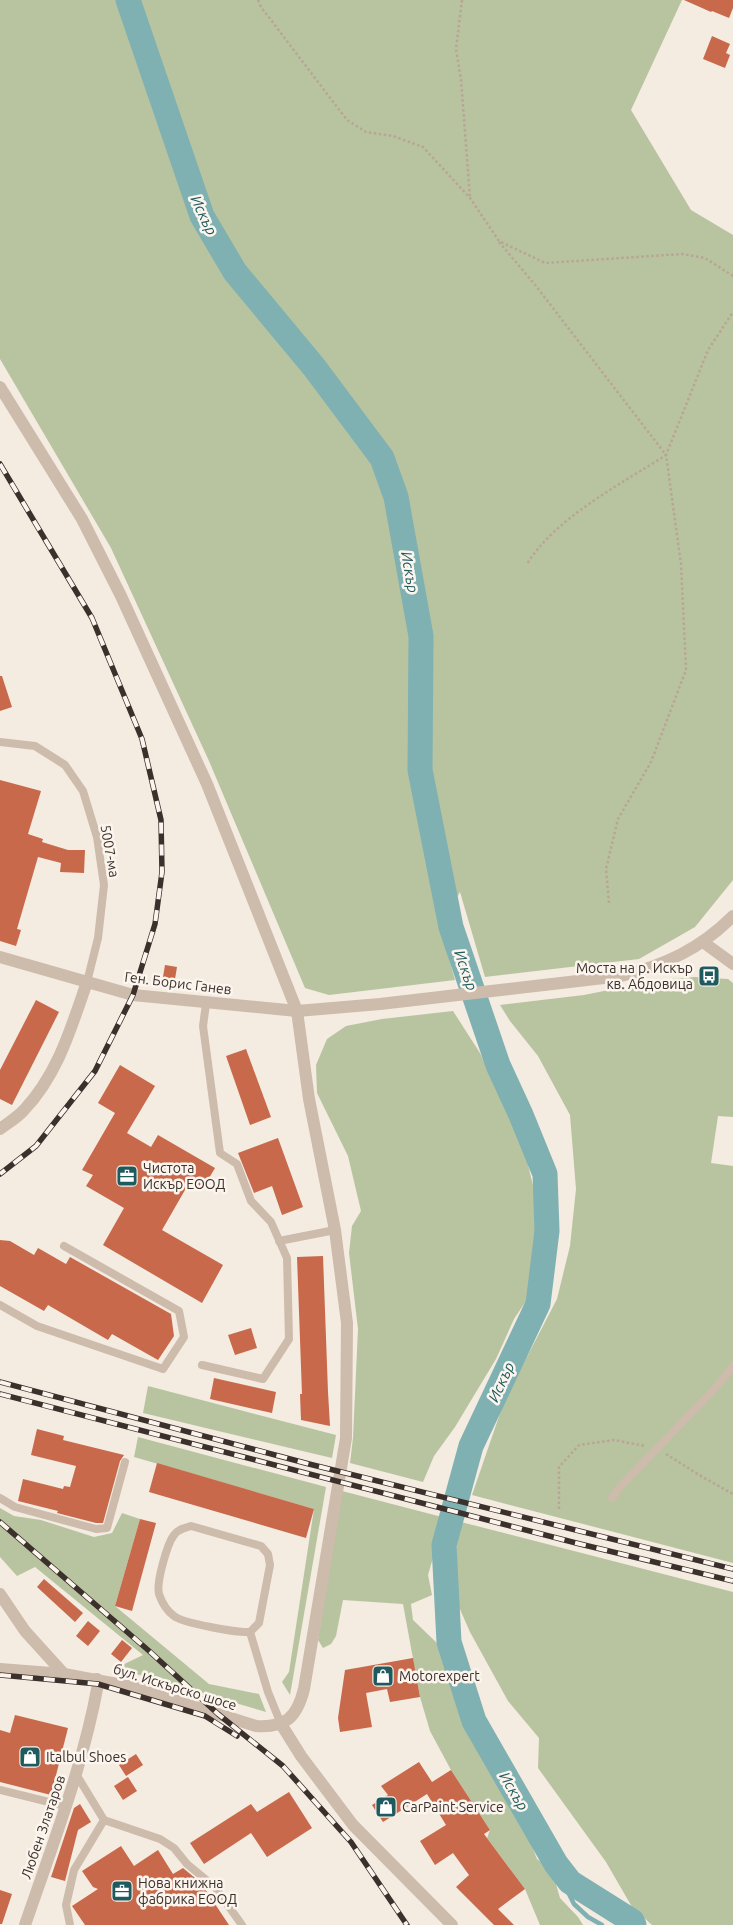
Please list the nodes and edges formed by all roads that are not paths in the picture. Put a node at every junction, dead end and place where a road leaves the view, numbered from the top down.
1 (0, 387) edge
2 (0, 742) edge
3 (733, 916) edge
4 (703, 942) junction
5 (0, 957) edge
6 (733, 964) edge
7 (87, 982) junction
8 (206, 1004) junction
9 (297, 1011) junction
10 (0, 1129) edge
11 (334, 1230) junction
12 (279, 1241) junction
13 (64, 1246) dead end
14 (0, 1305) edge
15 (202, 1365) dead end
16 (733, 1366) edge
17 (125, 1462) dead end
18 (0, 1498) edge
19 (612, 1498) dead end
20 (0, 1594) edge
21 (250, 1632) junction
22 (0, 1669) edge
23 (64, 1674) junction
24 (97, 1679) junction
25 (281, 1724) junction
26 (76, 1774) junction
27 (0, 1790) edge
28 (66, 1806) junction
29 (104, 1820) junction
30 (25, 1925) edge
31 (70, 1925) edge
32 (242, 1925) edge
33 (452, 1925) edge

1 - 9 street
2 - 7 lane, 5007-ма
3 - 4 street, Ген. Борис Ганев
4 - 6 street
4 - 9 street, Ген. Борис Ганев
5 - 7 street, Ген. Борис Ганев
7 - 8 street, Ген. Борис Ганев
7 - 10 street
8 - 9 street, Ген. Борис Ганев
8 - 12 lane
9 - 11 street
11 - 12 lane
11 - 25 street
12 - 15 lane
13 - 14 lane
16 - 19 lane
17 - 18 lane
20 - 23 street
21 - 21 lane
21 - 25 lane
22 - 23 street, бул. Искърско шосе
23 - 24 street, бул. Искърско шосе
24 - 25 street, бул. Искърско шосе
24 - 26 street, Любен Златаров
25 - 33 street
26 - 28 street, Любен Златаров
26 - 29 lane
27 - 28 lane
28 - 30 street, Любен Златаров
29 - 31 lane
29 - 32 lane

